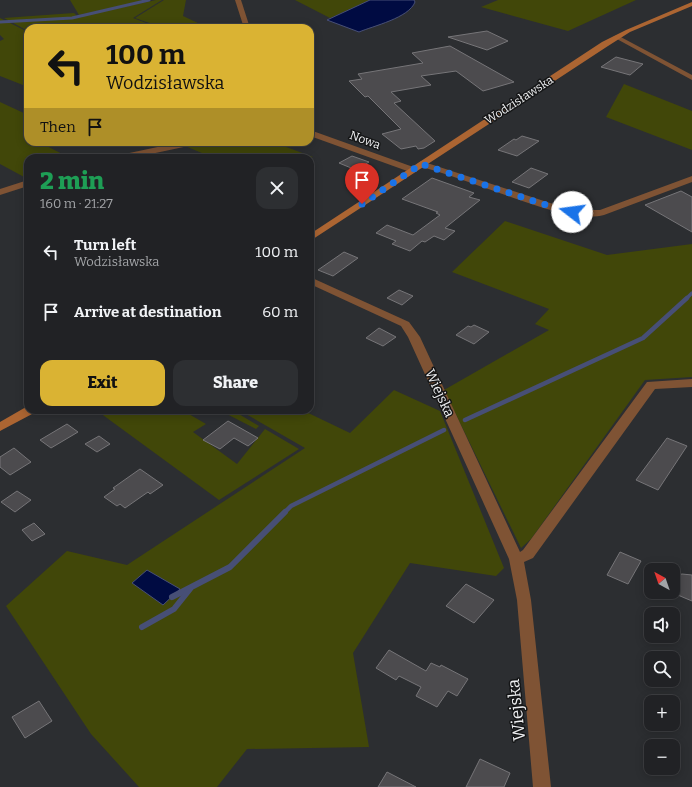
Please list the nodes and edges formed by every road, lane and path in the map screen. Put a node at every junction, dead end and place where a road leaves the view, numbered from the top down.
1 (238, 0) edge
2 (692, 4) edge
3 (247, 24) edge
4 (617, 36) junction
5 (692, 78) edge
6 (314, 134) edge
7 (175, 146) edge
8 (138, 154) edge
9 (421, 164) junction
10 (413, 170) junction
11 (692, 178) edge
12 (24, 184) edge
13 (0, 192) edge
14 (314, 235) edge
15 (314, 282) edge
16 (692, 383) edge
17 (24, 413) edge
18 (0, 427) edge
19 (516, 559) junction
20 (542, 787) edge

1 - 3 street
2 - 4 street, Wodzisławska
4 - 5 street
4 - 9 street, Wodzisławska
6 - 10 street, Nowa
7 - 8 street
9 - 10 street, Wodzisławska
9 - 11 street
10 - 14 street, Wodzisławska
12 - 13 street
15 - 19 street, Wiejska
16 - 19 street
17 - 18 street
19 - 20 street, Wiejska

